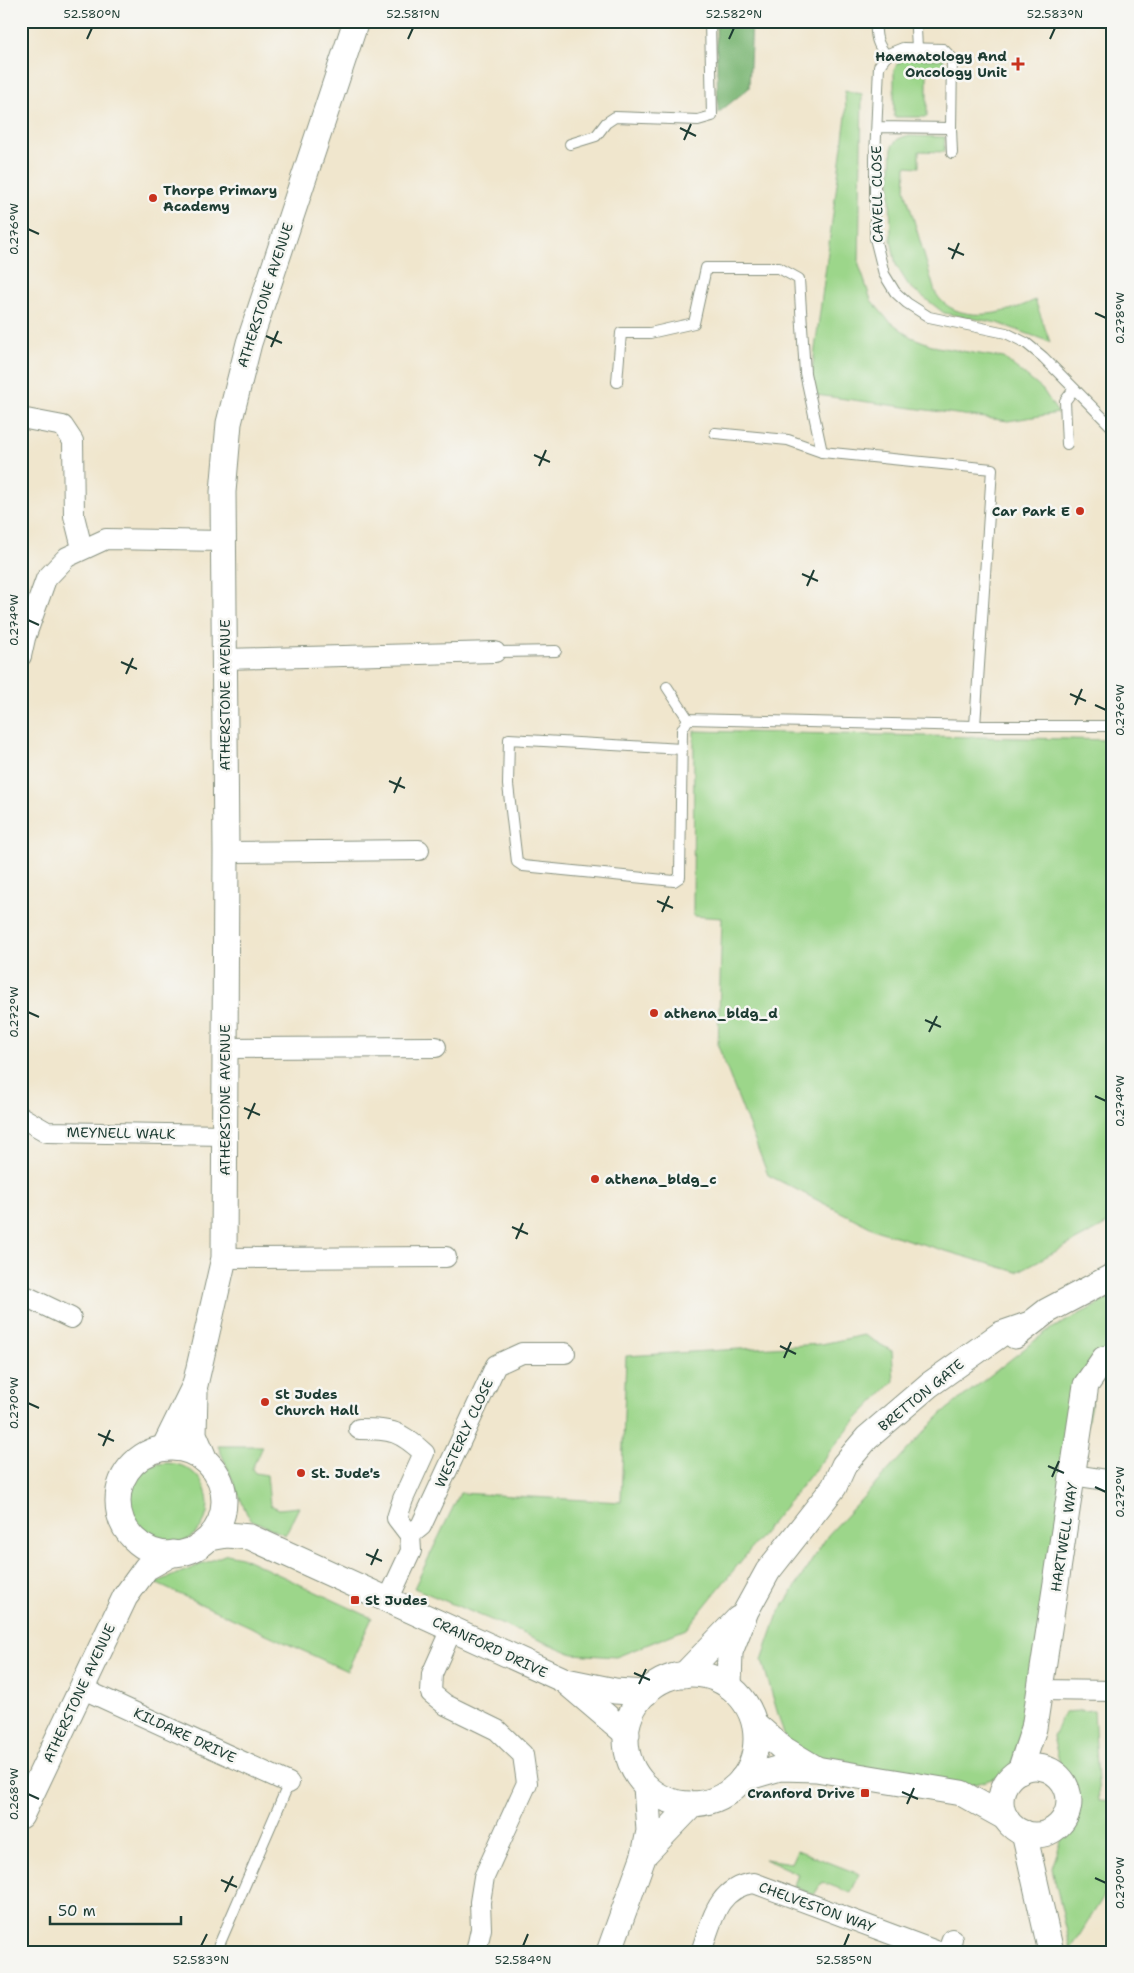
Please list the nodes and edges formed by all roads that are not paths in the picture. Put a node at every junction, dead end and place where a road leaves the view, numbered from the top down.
1 (356, 21) edge
2 (710, 21) edge
3 (876, 21) edge
4 (917, 22) edge
5 (917, 48) junction
6 (886, 56) junction
7 (877, 127) junction
8 (951, 128) junction
9 (570, 144) dead end
10 (952, 152) dead end
11 (617, 382) dead end
12 (1074, 389) junction
13 (21, 418) edge
14 (1113, 428) edge
15 (715, 434) dead end
16 (1067, 444) dead end
17 (822, 452) junction
18 (224, 540) junction
19 (82, 548) junction
20 (556, 651) dead end
21 (495, 652) joint
22 (21, 656) edge
23 (225, 659) junction
24 (668, 687) dead end
25 (688, 719) junction
26 (975, 726) junction
27 (1113, 726) edge
28 (682, 749) junction
29 (420, 850) dead end
30 (226, 852) junction
31 (436, 1047) dead end
32 (226, 1048) junction
33 (22, 1119) edge
34 (225, 1135) junction
35 (446, 1256) dead end
36 (224, 1258) junction
37 (1113, 1276) edge
38 (21, 1294) edge
39 (71, 1318) dead end
40 (565, 1353) dead end
41 (1113, 1356) edge
42 (195, 1385) junction
43 (359, 1429) dead end
44 (164, 1448) junction
45 (205, 1460) junction
46 (1073, 1475) junction
47 (1113, 1481) edge
48 (223, 1490) junction
49 (410, 1534) junction
50 (130, 1536) junction
51 (250, 1537) junction
52 (210, 1538) junction
53 (173, 1554) junction
54 (125, 1597) junction
55 (388, 1600) junction
56 (746, 1611) junction
57 (452, 1629) junction
58 (684, 1675) junction
59 (566, 1681) junction
60 (729, 1686) junction
61 (81, 1688) junction
62 (1040, 1690) junction
63 (1113, 1691) edge
64 (646, 1693) junction
65 (755, 1724) junction
66 (1034, 1728) junction
67 (626, 1734) junction
68 (816, 1769) junction
69 (1053, 1773) junction
70 (1015, 1775) junction
71 (742, 1779) junction
72 (289, 1783) joint
73 (646, 1786) junction
74 (961, 1793) junction
75 (24, 1804) edge
76 (693, 1804) junction
77 (1015, 1826) junction
78 (1057, 1827) junction
79 (644, 1855) junction
80 (1035, 1877) junction
81 (946, 1948) edge
82 (216, 1952) edge
83 (476, 1952) edge
84 (609, 1952) edge
85 (700, 1952) edge
86 (1051, 1952) edge

1 - 18 street, ATHERSTONE AVENUE
2 - 9 lane
3 - 6 lane
4 - 5 lane
5 - 6 lane
5 - 8 lane
6 - 7 lane, CAVELL CLOSE
7 - 8 lane, CAVELL CLOSE
7 - 12 lane, CAVELL CLOSE
8 - 10 lane
11 - 17 lane
12 - 14 lane, CAVELL CLOSE
12 - 16 lane
13 - 19 street
15 - 17 lane
17 - 26 lane
18 - 19 street
18 - 23 street, ATHERSTONE AVENUE
19 - 22 street
20 - 21 lane
21 - 23 street
23 - 30 street, ATHERSTONE AVENUE
24 - 25 lane
25 - 26 lane
25 - 28 lane
26 - 27 lane
28 - 28 lane
29 - 30 street
30 - 32 street, ATHERSTONE AVENUE
31 - 32 street
32 - 34 street, ATHERSTONE AVENUE
33 - 34 street, MEYNELL WALK
34 - 36 street, ATHERSTONE AVENUE
35 - 36 street
36 - 42 street, ATHERSTONE AVENUE
37 - 56 street, BRETTON GATE
38 - 39 street
40 - 49 street, WESTERLY CLOSE
41 - 46 street, HARTWELL WAY
42 - 44 street, ATHERSTONE AVENUE
42 - 45 street, ATHERSTONE AVENUE
43 - 49 street
44 - 45 street
44 - 50 street
45 - 48 street
46 - 47 street
46 - 62 street, HARTWELL WAY
48 - 51 street, CRANFORD DRIVE
48 - 52 street
49 - 55 street
50 - 53 street
50 - 54 street, ATHERSTONE AVENUE
51 - 52 street, CRANFORD DRIVE
51 - 55 street, CRANFORD DRIVE
52 - 53 street
53 - 54 street, ATHERSTONE AVENUE
54 - 61 street, ATHERSTONE AVENUE
55 - 57 street, CRANFORD DRIVE
56 - 58 street, BRETTON GATE
56 - 60 street, BRETTON GATE
57 - 59 street, CRANFORD DRIVE
57 - 83 street
58 - 60 street
58 - 64 street
59 - 64 street, CRANFORD DRIVE
59 - 67 street, CRANFORD DRIVE
60 - 65 street
61 - 72 street, KILDARE DRIVE
61 - 75 street, ATHERSTONE AVENUE
62 - 63 street
62 - 66 street, HARTWELL WAY
64 - 67 street
65 - 68 street
65 - 71 street
66 - 69 street
66 - 70 street, HARTWELL WAY
67 - 73 street
68 - 71 street
68 - 74 street
69 - 70 street
69 - 78 street
70 - 74 street
70 - 77 street
71 - 76 street
72 - 82 lane
73 - 76 street
73 - 79 street
74 - 77 street
76 - 79 street
77 - 78 street
77 - 80 street
78 - 80 street
79 - 84 street
80 - 86 street
81 - 85 street, CHELVESTON WAY

